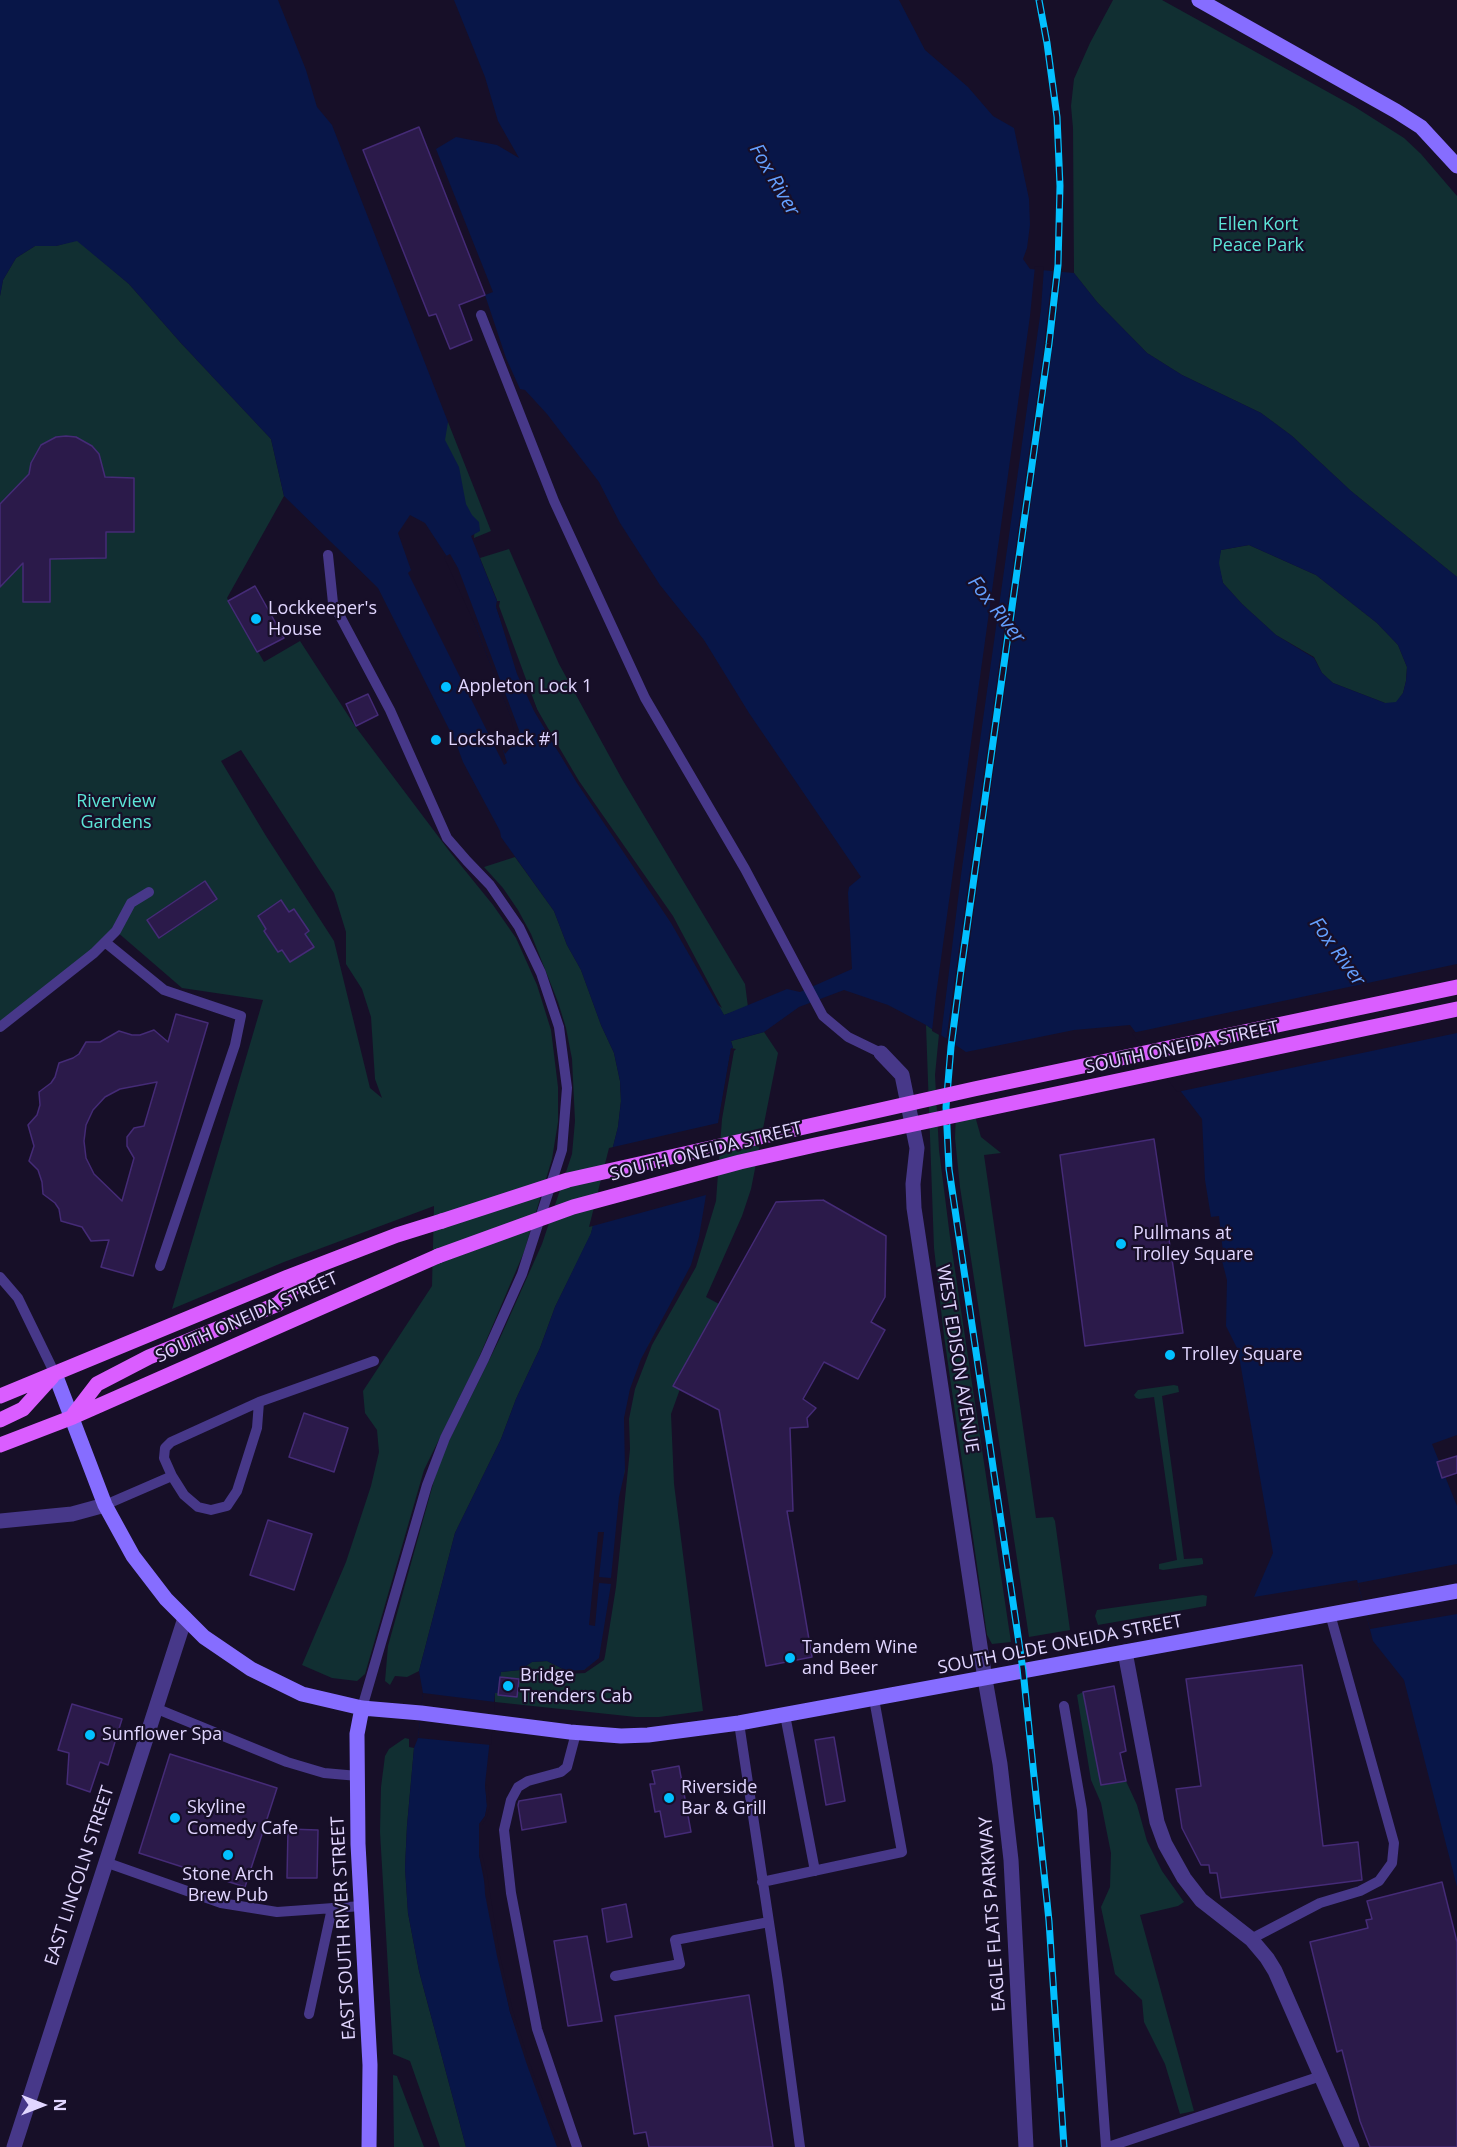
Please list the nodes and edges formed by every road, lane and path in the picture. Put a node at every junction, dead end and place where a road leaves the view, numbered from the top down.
1 (1199, 0) edge
2 (1457, 166) edge
3 (481, 315) dead end
4 (328, 555) dead end
5 (149, 892) dead end
6 (105, 942) junction
7 (1457, 987) edge
8 (1457, 1009) edge
9 (0, 1027) edge
10 (881, 1053) joint
11 (160, 1266) dead end
12 (314, 1267) junction
13 (0, 1278) edge
14 (374, 1361) dead end
15 (55, 1374) junction
16 (0, 1396) edge
17 (259, 1402) junction
18 (73, 1417) junction
19 (0, 1420) edge
20 (0, 1445) edge
21 (172, 1476) junction
22 (105, 1505) junction
23 (0, 1521) edge
24 (1457, 1591) edge
25 (1330, 1614) junction
26 (185, 1618) junction
27 (1125, 1652) junction
28 (985, 1679) junction
29 (874, 1699) junction
30 (1064, 1706) dead end
31 (155, 1708) junction
32 (362, 1708) junction
33 (785, 1715) junction
34 (739, 1724) junction
35 (576, 1733) junction
36 (358, 1776) junction
37 (105, 1862) junction
38 (815, 1870) junction
39 (762, 1882) junction
40 (362, 1906) junction
41 (332, 1908) junction
42 (769, 1922) junction
43 (1251, 1939) junction
44 (615, 1976) dead end
45 (309, 2014) dead end
46 (1321, 2076) junction
47 (14, 2147) edge
48 (369, 2147) edge
49 (577, 2147) edge
50 (800, 2147) edge
51 (1026, 2147) edge
52 (1107, 2147) edge
53 (1352, 2147) edge

1 - 2 street
3 - 10 lane
4 - 32 lane
5 - 6 lane
6 - 9 lane
6 - 11 lane
7 - 12 main road, SOUTH ONEIDA STREET, bridge
8 - 18 main road, SOUTH ONEIDA STREET, bridge
10 - 28 street, WEST EDISON AVENUE
12 - 15 main road, SOUTH ONEIDA STREET
12 - 18 main road
13 - 15 lane
14 - 17 lane
15 - 16 main road, SOUTH ONEIDA STREET
15 - 18 street, SOUTH OLDE ONEIDA STREET
15 - 19 main road
17 - 21 lane
17 - 21 lane
18 - 20 main road, SOUTH ONEIDA STREET
18 - 22 street, SOUTH OLDE ONEIDA STREET
21 - 22 lane
22 - 23 street
22 - 26 street, SOUTH OLDE ONEIDA STREET
24 - 25 street, SOUTH OLDE ONEIDA STREET
25 - 27 street, SOUTH OLDE ONEIDA STREET
25 - 43 lane
26 - 31 street, EAST LINCOLN STREET
26 - 32 street, SOUTH OLDE ONEIDA STREET
27 - 28 street, SOUTH OLDE ONEIDA STREET
27 - 43 street
28 - 29 street, SOUTH OLDE ONEIDA STREET
28 - 51 street, EAGLE FLATS PARKWAY
29 - 33 street, SOUTH OLDE ONEIDA STREET
29 - 38 lane
30 - 52 lane
31 - 36 lane
31 - 37 street, EAST LINCOLN STREET
32 - 35 street, SOUTH OLDE ONEIDA STREET
32 - 36 street, EAST SOUTH RIVER STREET
33 - 34 street, SOUTH OLDE ONEIDA STREET
33 - 38 lane
34 - 35 street, SOUTH OLDE ONEIDA STREET
34 - 39 lane
35 - 49 lane
36 - 40 street, EAST SOUTH RIVER STREET
37 - 41 lane
37 - 47 street, EAST LINCOLN STREET
38 - 39 lane
39 - 42 lane
40 - 41 lane
40 - 48 street, EAST SOUTH RIVER STREET
41 - 45 lane
42 - 44 lane
42 - 50 lane
43 - 46 street
46 - 52 lane
46 - 53 street

